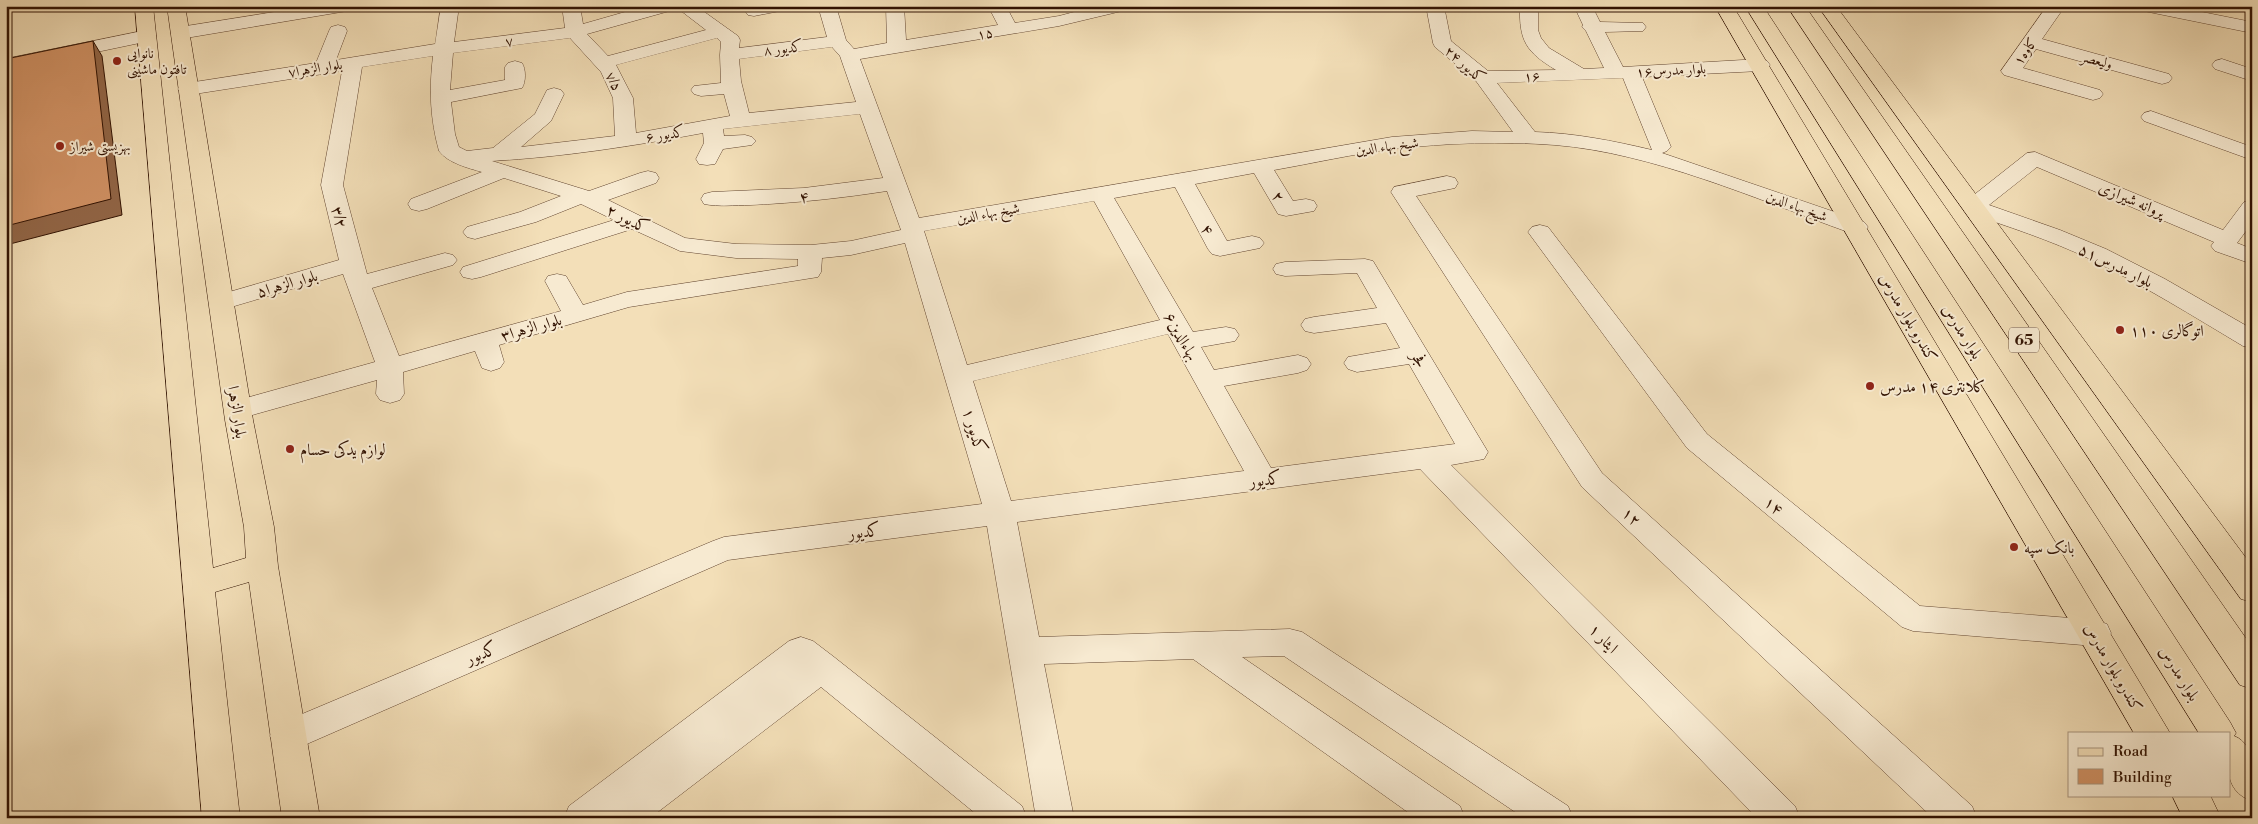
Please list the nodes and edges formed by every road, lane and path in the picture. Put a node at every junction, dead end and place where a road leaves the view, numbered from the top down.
1 (144, 6) edge
2 (176, 6) edge
3 (347, 6) edge
4 (665, 6) edge
5 (684, 6) edge
6 (779, 6) edge
7 (827, 6) edge
8 (896, 6) edge
9 (997, 6) edge
10 (1435, 6) edge
11 (1529, 6) edge
12 (1583, 6) edge
13 (1724, 6) edge
14 (1754, 6) edge
15 (1796, 6) edge
16 (1827, 6) edge
17 (2056, 6) edge
18 (2144, 6) edge
19 (571, 7) edge
20 (1109, 7) edge
21 (754, 11) dead end
22 (293, 13) edge
23 (449, 14) edge
24 (1592, 27) junction
25 (1637, 27) dead end
26 (2252, 28) edge
27 (1009, 29) junction
28 (338, 31) dead end
29 (575, 32) junction
30 (720, 32) junction
31 (180, 33) junction
32 (148, 36) junction
33 (274, 36) dead end
34 (2031, 42) junction
35 (896, 47) junction
36 (843, 48) junction
37 (442, 49) junction
38 (729, 55) junction
39 (353, 62) junction
40 (604, 63) junction
41 (6, 65) edge
42 (1760, 65) junction
43 (2222, 65) dead end
44 (324, 66) junction
45 (515, 67) dead end
46 (1623, 72) junction
47 (1581, 75) junction
48 (2252, 75) edge
49 (1483, 77) junction
50 (2162, 78) dead end
51 (730, 88) junction
52 (188, 89) junction
53 (701, 90) dead end
54 (1832, 92) junction
55 (554, 94) dead end
56 (2092, 94) dead end
57 (440, 98) junction
58 (868, 107) junction
59 (2151, 117) dead end
60 (741, 120) junction
61 (1529, 138) junction
62 (626, 141) junction
63 (745, 141) dead end
64 (711, 142) junction
65 (1660, 147) dead end
66 (2252, 154) edge
67 (500, 163) junction
68 (1261, 166) junction
69 (648, 178) dead end
70 (1182, 180) junction
71 (896, 183) junction
72 (1447, 183) dead end
73 (1101, 194) junction
74 (585, 198) junction
75 (712, 199) dead end
76 (419, 204) dead end
77 (1306, 206) dead end
78 (1973, 207) junction
79 (2252, 207) edge
80 (634, 221) junction
81 (1856, 227) junction
82 (913, 230) junction
83 (475, 232) dead end
84 (1540, 232) dead end
85 (1900, 234) junction
86 (1994, 237) junction
87 (1252, 243) dead end
88 (2226, 243) junction
89 (811, 252) junction
90 (2252, 257) edge
91 (445, 260) dead end
92 (1285, 269) dead end
93 (472, 272) dead end
94 (356, 274) junction
95 (1884, 276) junction
96 (557, 281) dead end
97 (222, 302) junction
98 (1393, 314) junction
99 (565, 325) junction
100 (1314, 325) dead end
101 (1180, 333) junction
102 (1226, 334) dead end
103 (2252, 340) edge
104 (2024, 341) junction
105 (1416, 354) junction
106 (1357, 363) dead end
107 (1298, 364) dead end
108 (390, 367) junction
109 (958, 376) junction
110 (1206, 380) junction
111 (390, 394) dead end
112 (238, 410) junction
113 (1474, 452) joint
114 (1426, 458) junction
115 (1263, 479) junction
116 (1000, 513) junction
117 (262, 566) junction
118 (199, 584) junction
119 (2252, 590) edge
120 (2095, 633) junction
121 (1199, 646) junction
122 (1025, 651) junction
123 (822, 666) junction
124 (2252, 675) edge
125 (2152, 732) edge
126 (2217, 732) edge
127 (288, 736) junction
128 (2230, 752) edge
129 (2252, 785) edge
130 (2191, 796) edge
131 (302, 813) edge
132 (222, 818) edge
133 (582, 818) edge
134 (621, 818) edge
135 (1009, 818) edge
136 (1055, 818) edge
137 (1447, 818) edge
138 (1555, 818) edge
139 (1782, 818) edge
140 (1959, 818) edge
141 (2203, 818) edge

1 - 32 main road
2 - 31 main road, بلوار الزهرا
3 - 22 street
4 - 29 street, ۷
5 - 30 street
6 - 21 street
7 - 36 street, کدیور ۱
8 - 35 street
9 - 27 street
10 - 49 street, کدیور ۲۴
11 - 47 street
12 - 24 street
13 - 42 main road, کندرو بلوار مدرس
14 - 54 main road, بلوار مدرس / 65
15 - 54 main road, بلوار مدرس / 65
16 - 78 main road
17 - 34 street, کاوه۱
18 - 26 street
19 - 29 street
20 - 27 street, ۱۵
22 - 31 street
22 - 33 street
23 - 37 street, ۲ کدیور
24 - 25 street
24 - 46 street
27 - 35 street, ۱۵
28 - 44 street
29 - 37 street, ۷
29 - 40 street, ۷/۵
30 - 38 street
30 - 40 street
31 - 52 main road, بلوار الزهرا
32 - 41 street
32 - 118 main road
34 - 50 street, ولیعصر
34 - 56 street, کاوه۱
35 - 36 street, ۱۵
36 - 38 street, کدیور ۸
36 - 58 street, کدیور ۱
37 - 39 street, بلوار الزهرا۷
37 - 57 street, ۲ کدیور
38 - 51 street
39 - 44 street, بلوار الزهرا۷
39 - 94 street, ۳/۲
40 - 62 street, ۷/۵
42 - 46 street, بلوار مدرس۱۶
42 - 81 main road, کندرو بلوار مدرس
43 - 48 street
44 - 52 street, بلوار الزهرا۷
45 - 57 street
46 - 47 street, بلوار مدرس۱۶
46 - 65 street
47 - 49 street, ۱۶
49 - 61 street, کدیور ۲۴
51 - 53 street
51 - 60 street
52 - 97 main road, بلوار الزهرا
54 - 85 main road, بلوار مدرس / 65
54 - 104 main road, بلوار مدرس / 65
55 - 67 street
57 - 67 street, ۲ کدیور
58 - 60 street, کدیور ۶
58 - 71 street, کدیور ۱
59 - 66 street
60 - 64 street, کدیور ۶
61 - 68 street, شیخ بهاء الدین
61 - 81 street, شیخ بهاء الدین
62 - 64 street, کدیور ۶
62 - 67 street, کدیور ۶
63 - 64 street
67 - 74 street, ۲ کدیور
67 - 76 street
68 - 70 street, شیخ بهاء الدین
68 - 77 street, ۲
69 - 74 street
70 - 73 street, شیخ بهاء الدین
70 - 87 street, ۴
71 - 75 street, ۴
71 - 82 street, کدیور ۱
72 - 140 street, ۱۲
73 - 82 street, شیخ بهاء الدین
73 - 101 street, ۶بهاءالدين
74 - 80 street, ۲ کدیور
74 - 83 street
78 - 86 main road
78 - 88 street, پروانه شیرازی
78 - 103 street, بلوار مدرس۵۱
79 - 88 street
80 - 89 street, ۲ کدیور
80 - 93 street
81 - 95 main road, کندرو بلوار مدرس
82 - 89 street, ۲ کدیور
82 - 109 street, کدیور ۱
84 - 120 street, ۱۴
85 - 95 main road
85 - 126 main road, بلوار مدرس / 65
86 - 104 main road
86 - 119 main road
88 - 90 street, پروانه شیرازی
89 - 99 street, بلوار الزهرا۳
91 - 94 street, بلوار الزهرا۵
92 - 98 street, فجر
94 - 97 street, بلوار الزهرا۵
94 - 108 street, ۳/۲
95 - 120 main road, کندرو بلوار مدرس
96 - 99 street
97 - 112 main road, بلوار الزهرا
98 - 100 street
98 - 105 street, فجر
99 - 108 street, بلوار الزهرا۳
101 - 102 street
101 - 109 street
101 - 110 street, ۶بهاءالدين
104 - 124 main road, بلوار مدرس / 65
105 - 106 street
105 - 113 street, فجر
107 - 110 street
108 - 111 street
108 - 112 street, بلوار الزهرا۳
109 - 116 street, کدیور ۱
110 - 115 street, ۶بهاءالدين
112 - 117 main road, بلوار الزهرا
113 - 114 street, کدیور
114 - 115 street, کدیور
114 - 139 street, ایثار ۱
115 - 116 street, کدیور
116 - 122 street, کدیور ۱
116 - 127 street, کدیور
117 - 118 main road
117 - 127 main road, بلوار الزهرا
118 - 132 main road
120 - 125 main road, کندرو بلوار مدرس
121 - 122 street
121 - 137 street
121 - 138 street
122 - 136 street, کدیور ۱
123 - 133 street
123 - 134 street
123 - 135 street
127 - 131 main road, بلوار الزهرا
128 - 129 main road
130 - 141 main road

